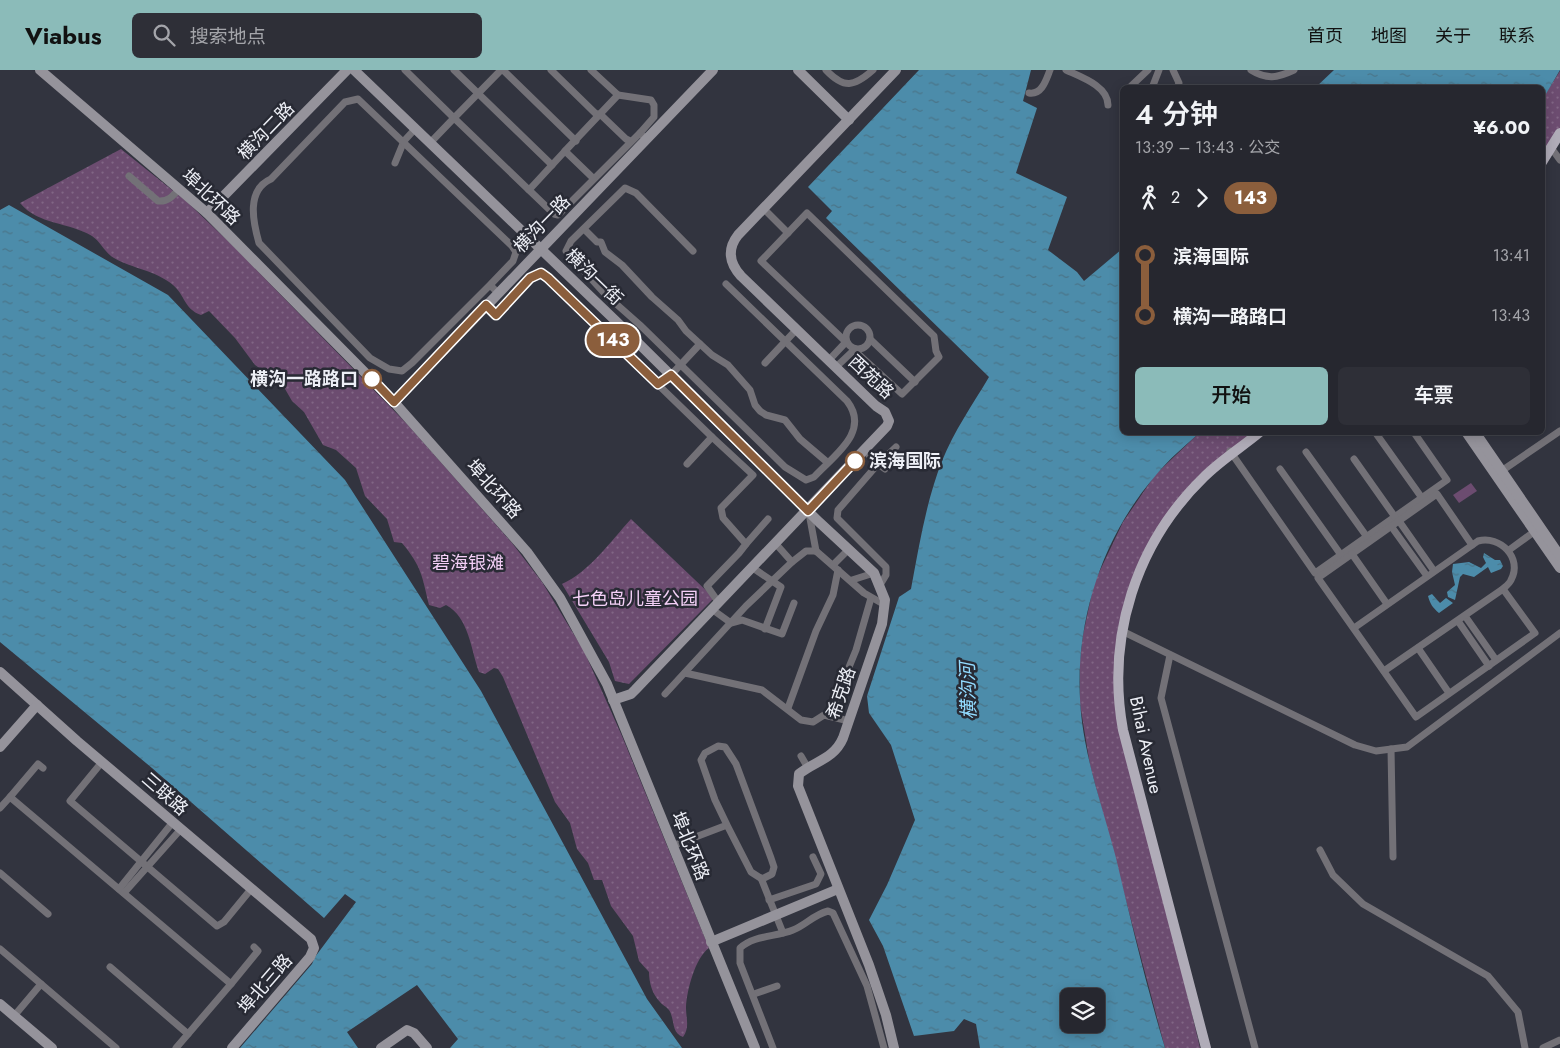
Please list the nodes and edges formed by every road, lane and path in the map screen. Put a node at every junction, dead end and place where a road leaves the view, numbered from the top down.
1 (40, 70) edge
2 (348, 70) edge
3 (354, 70) edge
4 (405, 70) edge
5 (454, 70) edge
6 (502, 70) edge
7 (551, 70) edge
8 (591, 70) edge
9 (713, 70) edge
10 (798, 70) edge
11 (826, 70) edge
12 (873, 70) edge
13 (896, 70) edge
14 (1050, 70) edge
15 (1066, 70) edge
16 (1148, 70) edge
17 (1159, 70) edge
18 (1173, 70) edge
19 (1251, 70) edge
20 (1294, 70) edge
21 (1133, 85) edge
22 (1153, 85) edge
23 (1178, 85) edge
24 (478, 93) junction
25 (1029, 93) dead end
26 (618, 96) junction
27 (1108, 105) dead end
28 (601, 115) junction
29 (454, 118) junction
30 (849, 120) junction
31 (415, 129) junction
32 (1560, 133) edge
33 (643, 136) junction
34 (404, 141) junction
35 (576, 141) junction
36 (630, 141) junction
37 (430, 143) junction
38 (565, 151) junction
39 (1557, 151) edge
40 (1545, 160) edge
41 (395, 163) dead end
42 (552, 166) junction
43 (1545, 168) edge
44 (129, 176) dead end
45 (593, 178) junction
46 (179, 189) junction
47 (529, 190) junction
48 (763, 208) junction
49 (207, 213) junction
50 (584, 229) junction
51 (788, 233) junction
52 (540, 249) junction
53 (693, 250) dead end
54 (726, 284) dead end
55 (490, 285) junction
56 (498, 293) junction
57 (316, 303) junction
58 (486, 305) junction
59 (306, 312) junction
60 (797, 329) junction
61 (871, 340) junction
62 (785, 341) junction
63 (846, 342) junction
64 (700, 344) junction
65 (854, 350) junction
66 (765, 363) dead end
67 (833, 364) junction
68 (680, 365) junction
69 (671, 375) junction
70 (915, 382) junction
71 (658, 384) junction
72 (394, 402) junction
73 (1560, 431) edge
74 (1252, 435) edge
75 (1256, 435) edge
76 (1377, 435) edge
77 (1417, 435) edge
78 (1468, 435) edge
79 (1477, 435) edge
80 (712, 437) junction
81 (896, 447) dead end
82 (865, 451) junction
83 (1306, 452) dead end
84 (1231, 453) junction
85 (1354, 459) dead end
86 (827, 462) junction
87 (687, 464) dead end
88 (878, 464) junction
89 (885, 469) dead end
90 (1280, 469) dead end
91 (1498, 473) junction
92 (1422, 498) junction
93 (808, 511) junction
94 (768, 519) dead end
95 (1397, 519) junction
96 (1391, 526) junction
97 (1538, 530) junction
98 (1367, 536) junction
99 (746, 544) junction
100 (776, 544) junction
101 (1472, 545) junction
102 (848, 550) junction
103 (1509, 550) junction
104 (816, 551) junction
105 (1352, 554) junction
106 (1341, 555) junction
107 (1560, 556) edge
108 (792, 562) junction
109 (835, 567) junction
110 (753, 568) junction
111 (1560, 568) edge
112 (1434, 571) junction
113 (874, 573) junction
114 (1317, 576) junction
115 (1426, 576) junction
116 (773, 580) junction
117 (852, 580) junction
118 (880, 585) junction
119 (1503, 589) junction
120 (871, 598) junction
121 (794, 603) dead end
122 (885, 604) junction
123 (1388, 604) junction
124 (716, 606) junction
125 (1465, 616) junction
126 (1458, 621) junction
127 (731, 623) junction
128 (1354, 628) junction
129 (765, 629) junction
130 (1122, 631) junction
131 (1560, 633) edge
132 (1418, 648) junction
133 (856, 650) junction
134 (872, 653) junction
135 (1170, 655) junction
136 (1496, 660) junction
137 (1489, 666) junction
138 (1384, 671) junction
139 (0, 672) edge
140 (685, 673) junction
141 (1449, 693) junction
142 (665, 694) dead end
143 (613, 700) junction
144 (37, 705) junction
145 (788, 708) junction
146 (829, 716) junction
147 (849, 721) junction
148 (0, 747) edge
149 (1391, 749) junction
150 (801, 756) dead end
151 (102, 762) junction
152 (43, 768) dead end
153 (808, 768) junction
154 (10, 797) junction
155 (0, 808) edge
156 (177, 825) junction
157 (727, 825) junction
158 (672, 846) junction
159 (1320, 850) dead end
160 (1393, 857) dead end
161 (813, 858) dead end
162 (141, 861) junction
163 (148, 868) junction
164 (0, 874) edge
165 (761, 878) junction
166 (252, 888) junction
167 (838, 889) junction
168 (121, 891) junction
169 (771, 907) junction
170 (48, 914) dead end
171 (783, 933) junction
172 (311, 938) joint
173 (711, 942) junction
174 (254, 947) dead end
175 (0, 949) edge
176 (110, 967) dead end
177 (41, 984) junction
178 (231, 984) junction
179 (776, 986) dead end
180 (754, 994) junction
181 (0, 1004) edge
182 (14, 1016) junction
183 (188, 1034) junction
184 (1560, 1040) edge
185 (52, 1048) edge
186 (116, 1048) edge
187 (176, 1048) edge
188 (232, 1048) edge
189 (381, 1048) edge
190 (426, 1048) edge
191 (755, 1048) edge
192 (774, 1048) edge
193 (884, 1048) edge
194 (894, 1048) edge
195 (1204, 1048) edge
196 (1255, 1048) edge
197 (1525, 1048) edge
198 (1543, 1048) edge
199 (1555, 1048) edge

1 - 46 main road, 埠北环路
2 - 49 main road, 横沟二路
3 - 31 main road, 横沟一街
4 - 29 street
5 - 24 street
6 - 24 street
6 - 35 street
7 - 28 street
8 - 26 street
9 - 33 main road, 横沟一路
10 - 30 main road
11 - 12 street
13 - 30 main road, 西苑路
14 - 25 street
15 - 27 street
16 - 21 street
17 - 22 street
18 - 23 street
19 - 20 street
24 - 29 street
24 - 42 street
26 - 28 street
26 - 33 street
28 - 35 street
28 - 36 street
29 - 37 street
29 - 47 street
30 - 48 main road, 西苑路
31 - 34 street
31 - 37 main road, 横沟一街
32 - 39 main road
33 - 36 street
33 - 52 main road, 横沟一路
34 - 41 street
34 - 55 street
34 - 57 street
35 - 38 street
36 - 45 street
37 - 52 main road, 横沟一街
38 - 42 street
38 - 45 street
39 - 40 main road
39 - 43 main road
42 - 47 street
44 - 46 street
45 - 47 street
46 - 49 main road, 埠北环路
48 - 51 street
48 - 60 main road, 西苑路
49 - 59 main road, 埠北环路
50 - 53 street
50 - 64 street
50 - 68 street
51 - 63 street
51 - 70 street
52 - 56 main road, 横沟一路
52 - 69 main road, 横沟一街
54 - 62 street
55 - 56 street
55 - 57 street
56 - 58 main road, 横沟一路
57 - 59 street
58 - 71 street
58 - 72 main road, 横沟一路
59 - 72 main road, 埠北环路
60 - 62 street
60 - 67 main road, 西苑路
61 - 63 street
61 - 65 street
61 - 70 street
62 - 66 street
62 - 86 street
63 - 65 street
63 - 67 street
64 - 68 street
64 - 86 street
65 - 67 street
65 - 70 street
67 - 82 main road, 西苑路
68 - 69 street
68 - 86 street
69 - 71 street
69 - 93 main road, 横沟一街
71 - 80 street
72 - 143 main road, 埠北环路
73 - 91 street
74 - 84 main road, Bihai Avenue
75 - 84 main road, Bihai Avenue
76 - 92 street
77 - 92 street
78 - 91 main road
79 - 91 main road
80 - 87 street
80 - 99 street
81 - 88 street
82 - 88 street
82 - 93 main road, 西苑路
83 - 98 street
84 - 114 street
84 - 130 main road, Bihai Avenue
84 - 195 main road, Bihai Avenue
85 - 95 street
88 - 89 street
88 - 118 street
90 - 106 street
91 - 97 main road
92 - 95 street
93 - 100 main road, 西苑路
93 - 102 main road, 希克路
93 - 104 street
94 - 99 street
95 - 96 street
95 - 98 street
95 - 101 street
95 - 112 street
96 - 105 street
96 - 115 street
97 - 103 street
97 - 107 main road
97 - 111 main road
98 - 106 street
99 - 124 street
100 - 108 street
100 - 110 main road, 西苑路
101 - 103 street
101 - 112 street
102 - 109 street
102 - 113 main road, 希克路
103 - 119 street
104 - 108 street
104 - 109 street
105 - 114 street
105 - 123 street
106 - 114 street
108 - 116 street
109 - 117 street
109 - 145 street
110 - 116 street
110 - 124 main road, 西苑路
112 - 115 street
113 - 117 street
113 - 118 main road, 希克路
114 - 128 street
115 - 123 street
116 - 127 street
116 - 129 street
117 - 120 street
118 - 122 main road, 希克路
119 - 125 street
119 - 136 street
120 - 122 street
120 - 133 street
121 - 129 street
122 - 134 main road, 希克路
123 - 128 street
124 - 127 street
124 - 143 main road, 西苑路
125 - 126 street
125 - 136 street
126 - 132 street
126 - 137 street
127 - 129 street
127 - 140 street
128 - 138 street
130 - 135 street
130 - 195 main road, Bihai Avenue
131 - 149 street
132 - 138 street
132 - 141 street
133 - 134 street
133 - 146 street
134 - 147 main road, 希克路
135 - 149 street
135 - 196 street
136 - 137 street
137 - 141 street
138 - 141 street
139 - 144 main road, 三联路
140 - 142 street
140 - 145 street
143 - 158 main road, 埠北环路
144 - 148 main road
144 - 151 main road, 三联路
145 - 146 street
146 - 147 street
147 - 153 main road, 希克路
149 - 160 street
150 - 153 street
151 - 156 main road, 三联路
151 - 162 street
152 - 154 street
153 - 167 main road
154 - 155 street
154 - 168 street
156 - 162 street
156 - 163 street
156 - 166 main road, 三联路
157 - 158 street
157 - 165 street
157 - 165 street
158 - 173 main road, 埠北环路
159 - 197 street
161 - 169 street
162 - 163 street
162 - 168 street
163 - 166 street
163 - 168 street
164 - 170 street
165 - 169 street
166 - 172 main road, 三联路
167 - 169 main road
167 - 194 main road
168 - 178 street
169 - 171 street
169 - 173 main road
171 - 180 street
171 - 193 street
172 - 188 main road, 埠北三路
173 - 191 main road, 埠北环路
174 - 178 street
175 - 177 street
176 - 183 street
177 - 182 street
177 - 186 street
178 - 183 street
179 - 180 street
180 - 192 street
181 - 182 main road
182 - 185 main road
183 - 187 street
184 - 198 street
184 - 199 street
189 - 190 main road

